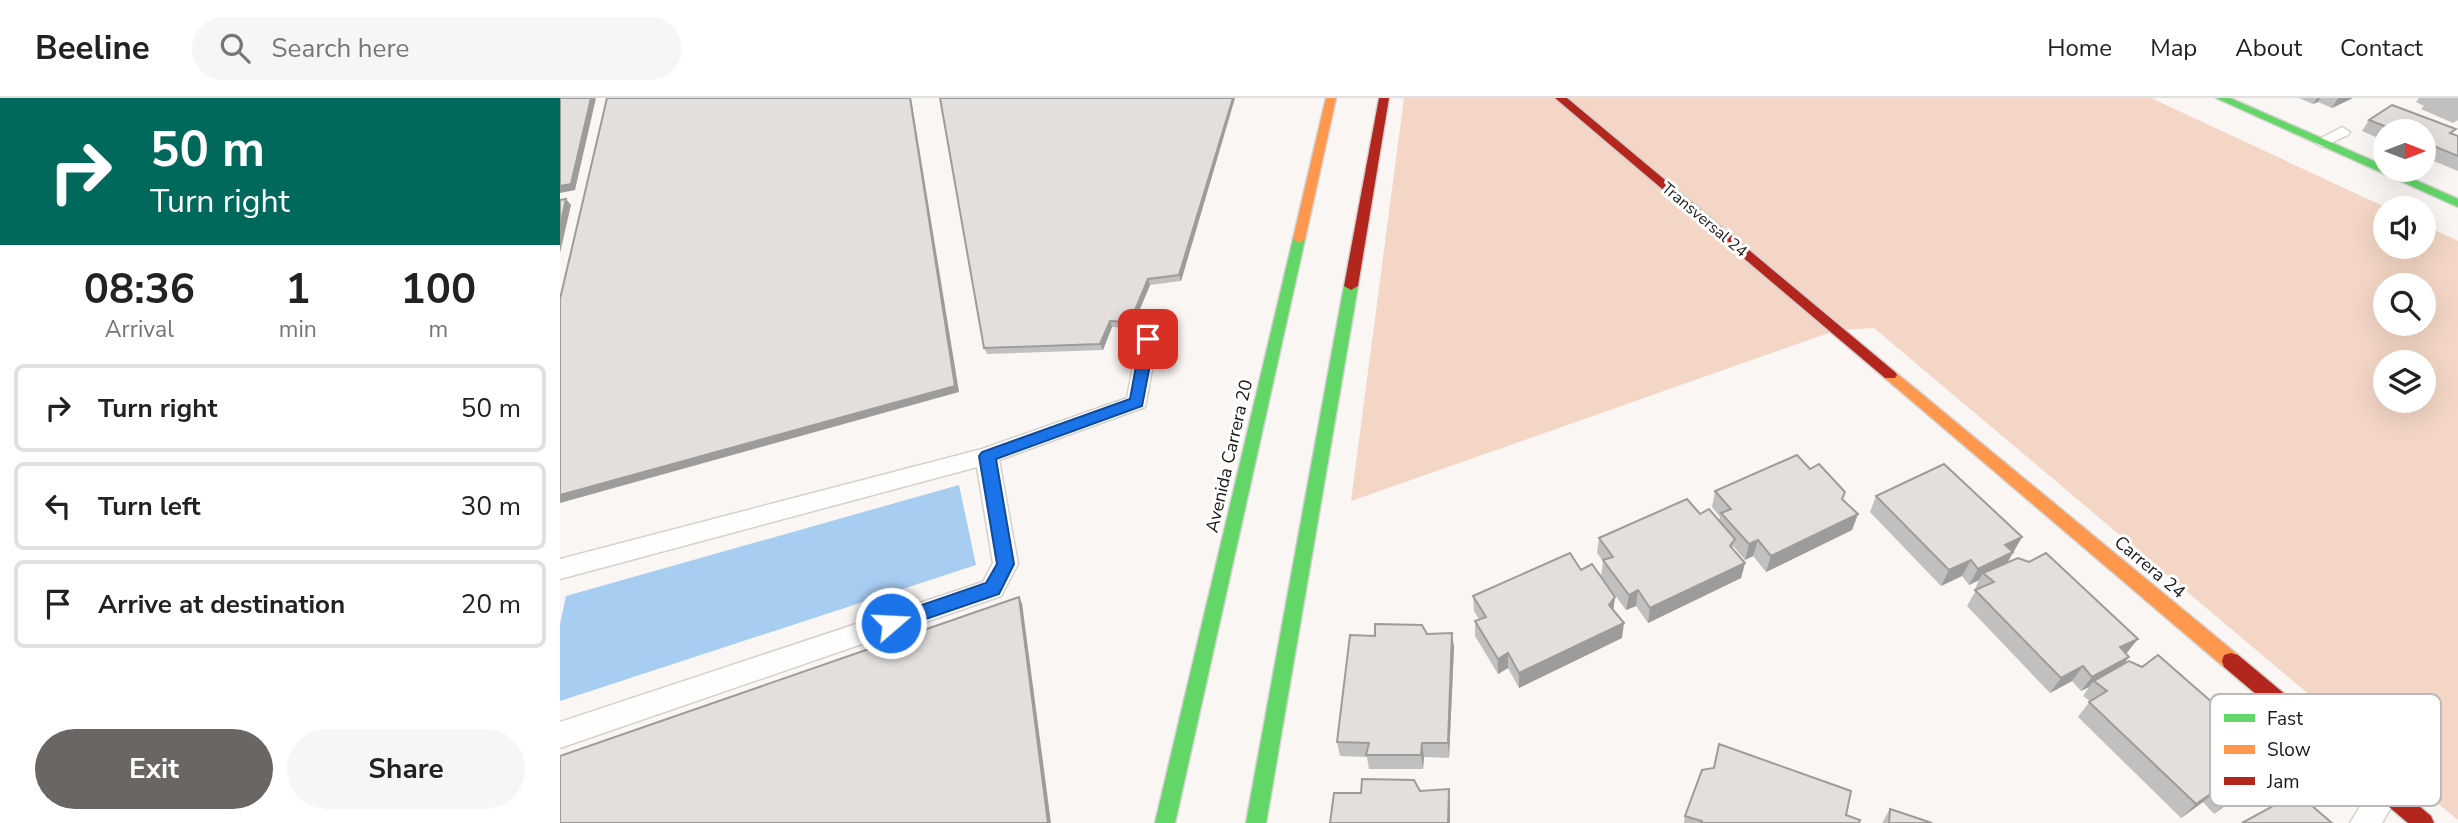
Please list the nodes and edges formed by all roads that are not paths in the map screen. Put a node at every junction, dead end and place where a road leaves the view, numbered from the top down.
1 (1331, 98) edge
2 (1384, 98) edge
3 (1560, 98) edge
4 (2221, 98) edge
5 (2342, 132) dead end
6 (2322, 142) junction
7 (2458, 204) edge
8 (1148, 339) dead end
9 (1850, 340) joint
10 (987, 456) junction
11 (560, 569) edge
12 (2272, 694) edge
13 (560, 735) edge
14 (2376, 806) edge
15 (2404, 806) edge
16 (1165, 823) edge
17 (1256, 823) edge
18 (2365, 823) edge
19 (2424, 823) edge

1 - 16 street, Avenida Carrera 20
2 - 17 street
3 - 9 street, Transversal 24
4 - 6 street
5 - 6 lane
6 - 7 street
8 - 10 lane
9 - 12 street, Carrera 24
10 - 11 lane
10 - 13 lane
14 - 18 lane
15 - 19 street, Carrera 24

